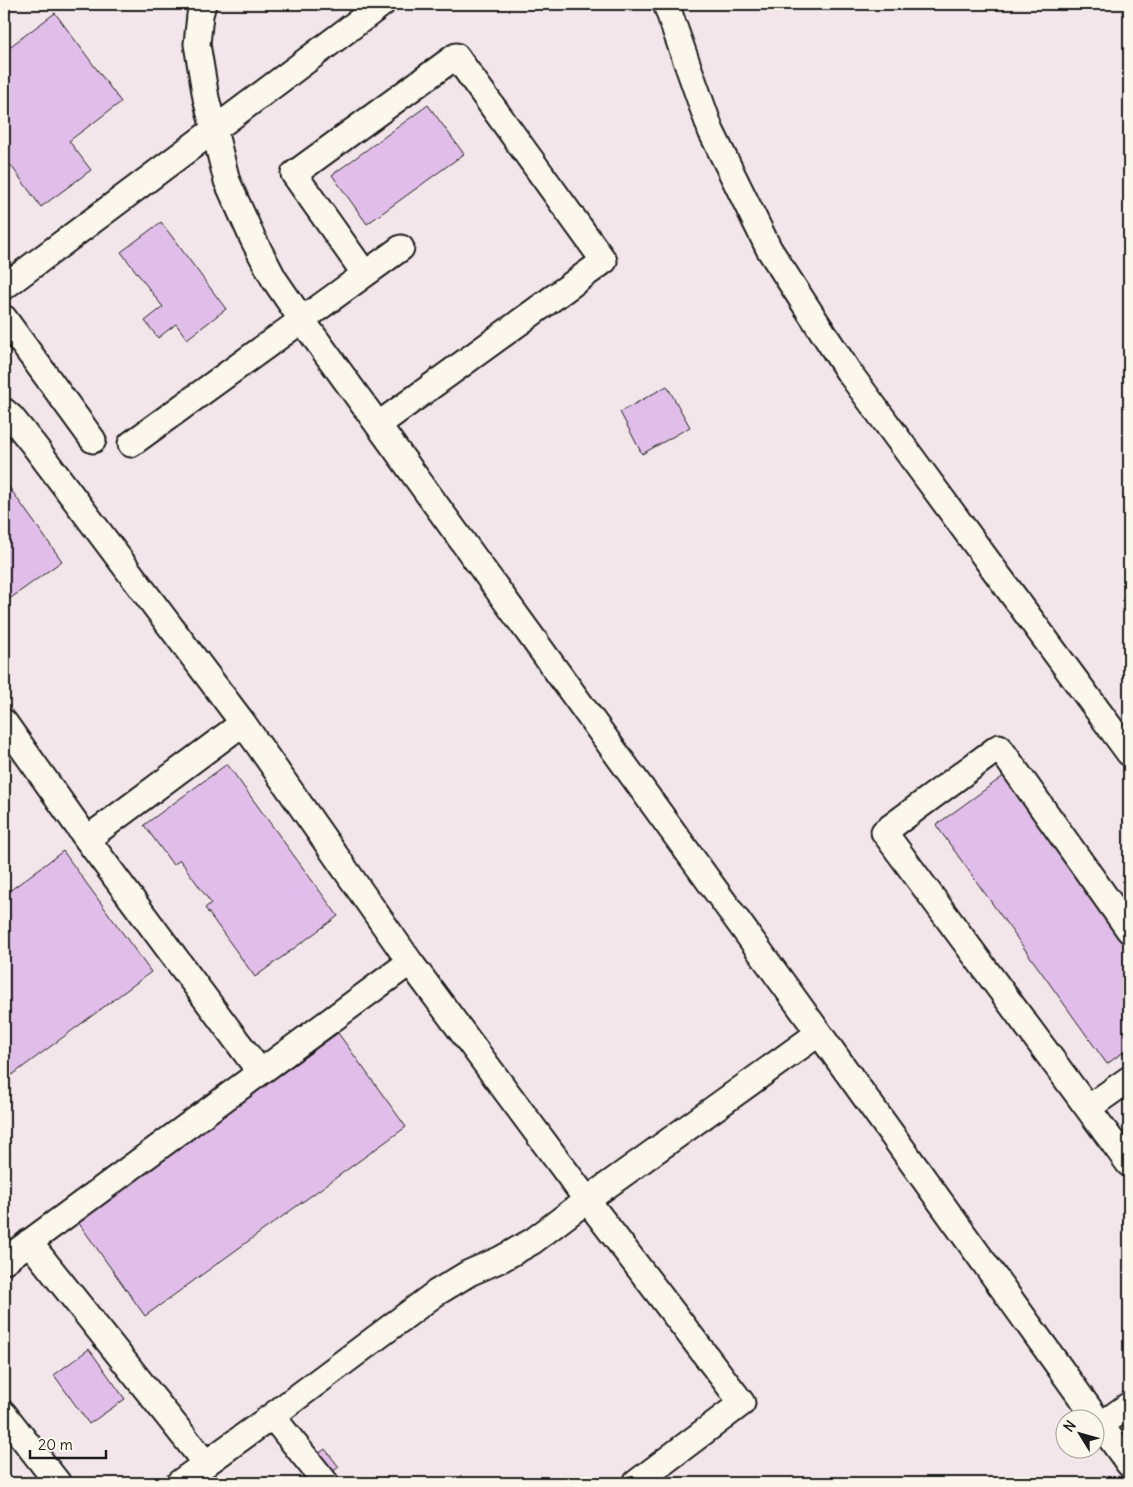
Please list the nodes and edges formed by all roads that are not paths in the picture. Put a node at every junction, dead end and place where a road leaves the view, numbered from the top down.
1 (203, 4) edge
2 (382, 4) edge
3 (666, 4) edge
4 (214, 129) junction
5 (401, 248) dead end
6 (366, 274) junction
7 (4, 287) edge
8 (4, 318) edge
9 (302, 320) junction
10 (4, 411) edge
11 (378, 425) junction
12 (93, 440) dead end
13 (131, 444) dead end
14 (4, 722) edge
15 (243, 723) junction
16 (1129, 753) edge
17 (87, 839) junction
18 (1129, 930) edge
19 (410, 962) junction
20 (819, 1033) junction
21 (260, 1072) junction
22 (1129, 1079) edge
23 (1088, 1108) junction
24 (1129, 1164) edge
25 (588, 1200) junction
26 (29, 1242) junction
27 (4, 1261) edge
28 (1129, 1405) edge
29 (1090, 1410) edge
30 (4, 1414) edge
31 (272, 1416) junction
32 (1106, 1421) edge
33 (1106, 1432) edge
34 (206, 1464) junction
35 (1129, 1464) edge
36 (58, 1483) edge
37 (179, 1483) edge
38 (326, 1483) edge
39 (636, 1483) edge

1 - 4 lane
2 - 4 lane
3 - 16 lane
4 - 7 lane
4 - 9 lane
5 - 6 lane
6 - 9 lane
6 - 11 lane
8 - 12 lane
9 - 11 lane
9 - 13 lane
10 - 15 lane
11 - 20 lane
14 - 17 lane
15 - 17 lane
15 - 19 lane
17 - 21 lane
18 - 23 lane
19 - 21 lane
19 - 25 lane
20 - 25 lane
20 - 29 lane
21 - 26 lane
22 - 23 lane
23 - 24 lane
25 - 31 lane
25 - 39 lane
26 - 27 lane
26 - 34 lane
28 - 32 lane
30 - 36 lane
31 - 34 lane
31 - 38 lane
33 - 35 lane
34 - 37 lane

